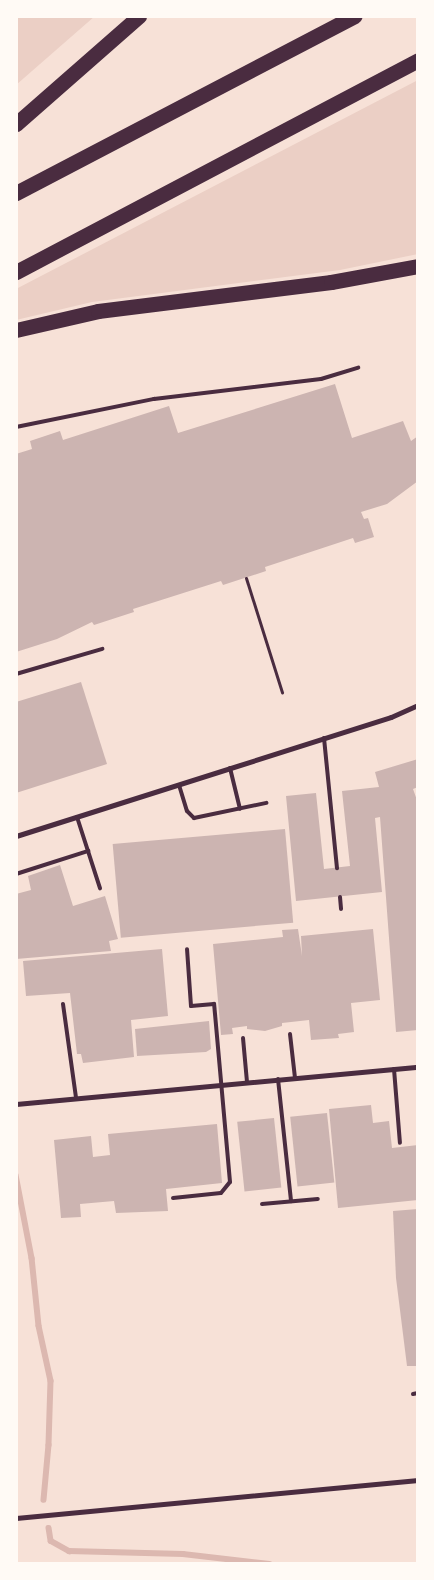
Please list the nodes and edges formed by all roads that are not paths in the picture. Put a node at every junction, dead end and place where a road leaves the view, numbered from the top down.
1 (139, 16) edge
2 (354, 16) edge
3 (418, 60) edge
4 (16, 124) edge
5 (16, 193) edge
6 (418, 266) edge
7 (16, 272) edge
8 (16, 330) edge
9 (358, 368) dead end
10 (16, 426) edge
11 (102, 649) dead end
12 (16, 674) edge
13 (418, 705) edge
14 (324, 738) junction
15 (230, 768) junction
16 (179, 785) junction
17 (266, 803) dead end
18 (240, 809) junction
19 (77, 817) junction
20 (16, 836) edge
21 (88, 851) junction
22 (337, 868) dead end
23 (16, 874) edge
24 (100, 888) dead end
25 (340, 897) dead end
26 (341, 909) dead end
27 (187, 949) dead end
28 (63, 1004) dead end
29 (290, 1034) dead end
30 (243, 1038) dead end
31 (418, 1066) edge
32 (394, 1069) junction
33 (295, 1078) junction
34 (278, 1079) junction
35 (247, 1082) junction
36 (221, 1085) junction
37 (76, 1098) junction
38 (16, 1104) edge
39 (400, 1142) dead end
40 (173, 1198) dead end
41 (318, 1199) dead end
42 (291, 1201) junction
43 (262, 1204) dead end
44 (418, 1480) edge
45 (16, 1518) edge

1 - 4 highway
2 - 5 highway
3 - 7 highway
6 - 8 highway
9 - 10 lane
11 - 12 lane
13 - 14 street
14 - 15 street
14 - 22 lane
15 - 16 street
15 - 18 lane
16 - 18 lane
16 - 19 street
17 - 18 lane
19 - 20 street
19 - 21 lane
21 - 23 lane
21 - 24 lane
25 - 26 lane
27 - 36 lane
28 - 37 lane
29 - 33 lane
30 - 35 lane
31 - 32 street
32 - 33 street
32 - 39 lane
33 - 34 street
34 - 35 street
34 - 42 lane
35 - 36 street
36 - 37 street
36 - 40 lane
37 - 38 street
41 - 42 lane
42 - 43 lane
44 - 45 street

